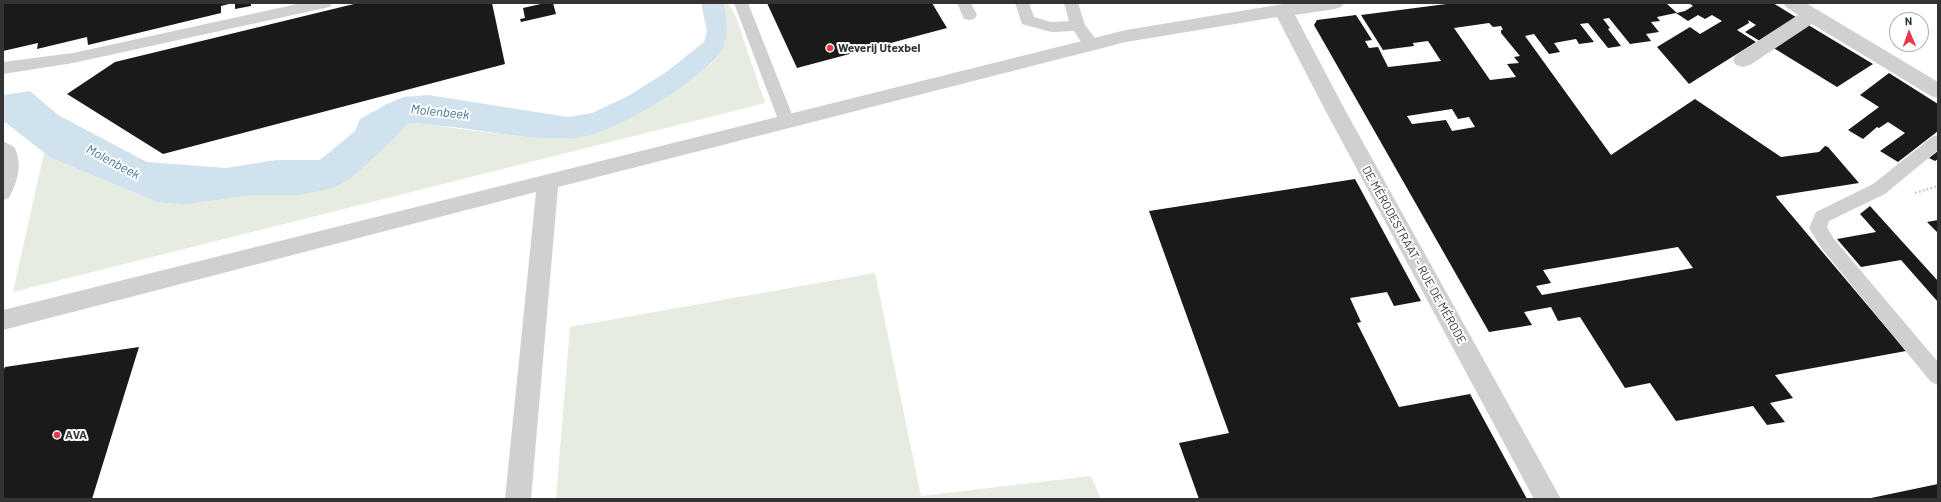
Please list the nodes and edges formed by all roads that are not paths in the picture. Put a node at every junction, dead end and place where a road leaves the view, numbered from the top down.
1 (325, 3) edge
2 (741, 3) edge
3 (1022, 3) edge
4 (1071, 3) edge
5 (1335, 3) edge
6 (1792, 3) edge
7 (1283, 10) junction
8 (1812, 15) junction
9 (1078, 26) junction
10 (1092, 45) junction
11 (1743, 60) dead end
12 (3, 68) edge
13 (1938, 91) edge
14 (787, 122) junction
15 (1938, 141) edge
16 (3, 147) edge
17 (548, 181) junction
18 (3, 194) edge
19 (3, 320) edge
20 (1938, 376) edge
21 (518, 499) edge
22 (1548, 499) edge

1 - 12 lane
2 - 14 lane
3 - 9 lane
4 - 9 lane
5 - 7 street
6 - 8 street
7 - 10 street
7 - 22 street, DE MÉRODESTRAAT - RUE DE MÉRODE
8 - 11 street
8 - 13 street
9 - 10 lane
10 - 14 street
14 - 17 street
15 - 20 lane
16 - 18 lane
17 - 19 street
17 - 21 street

